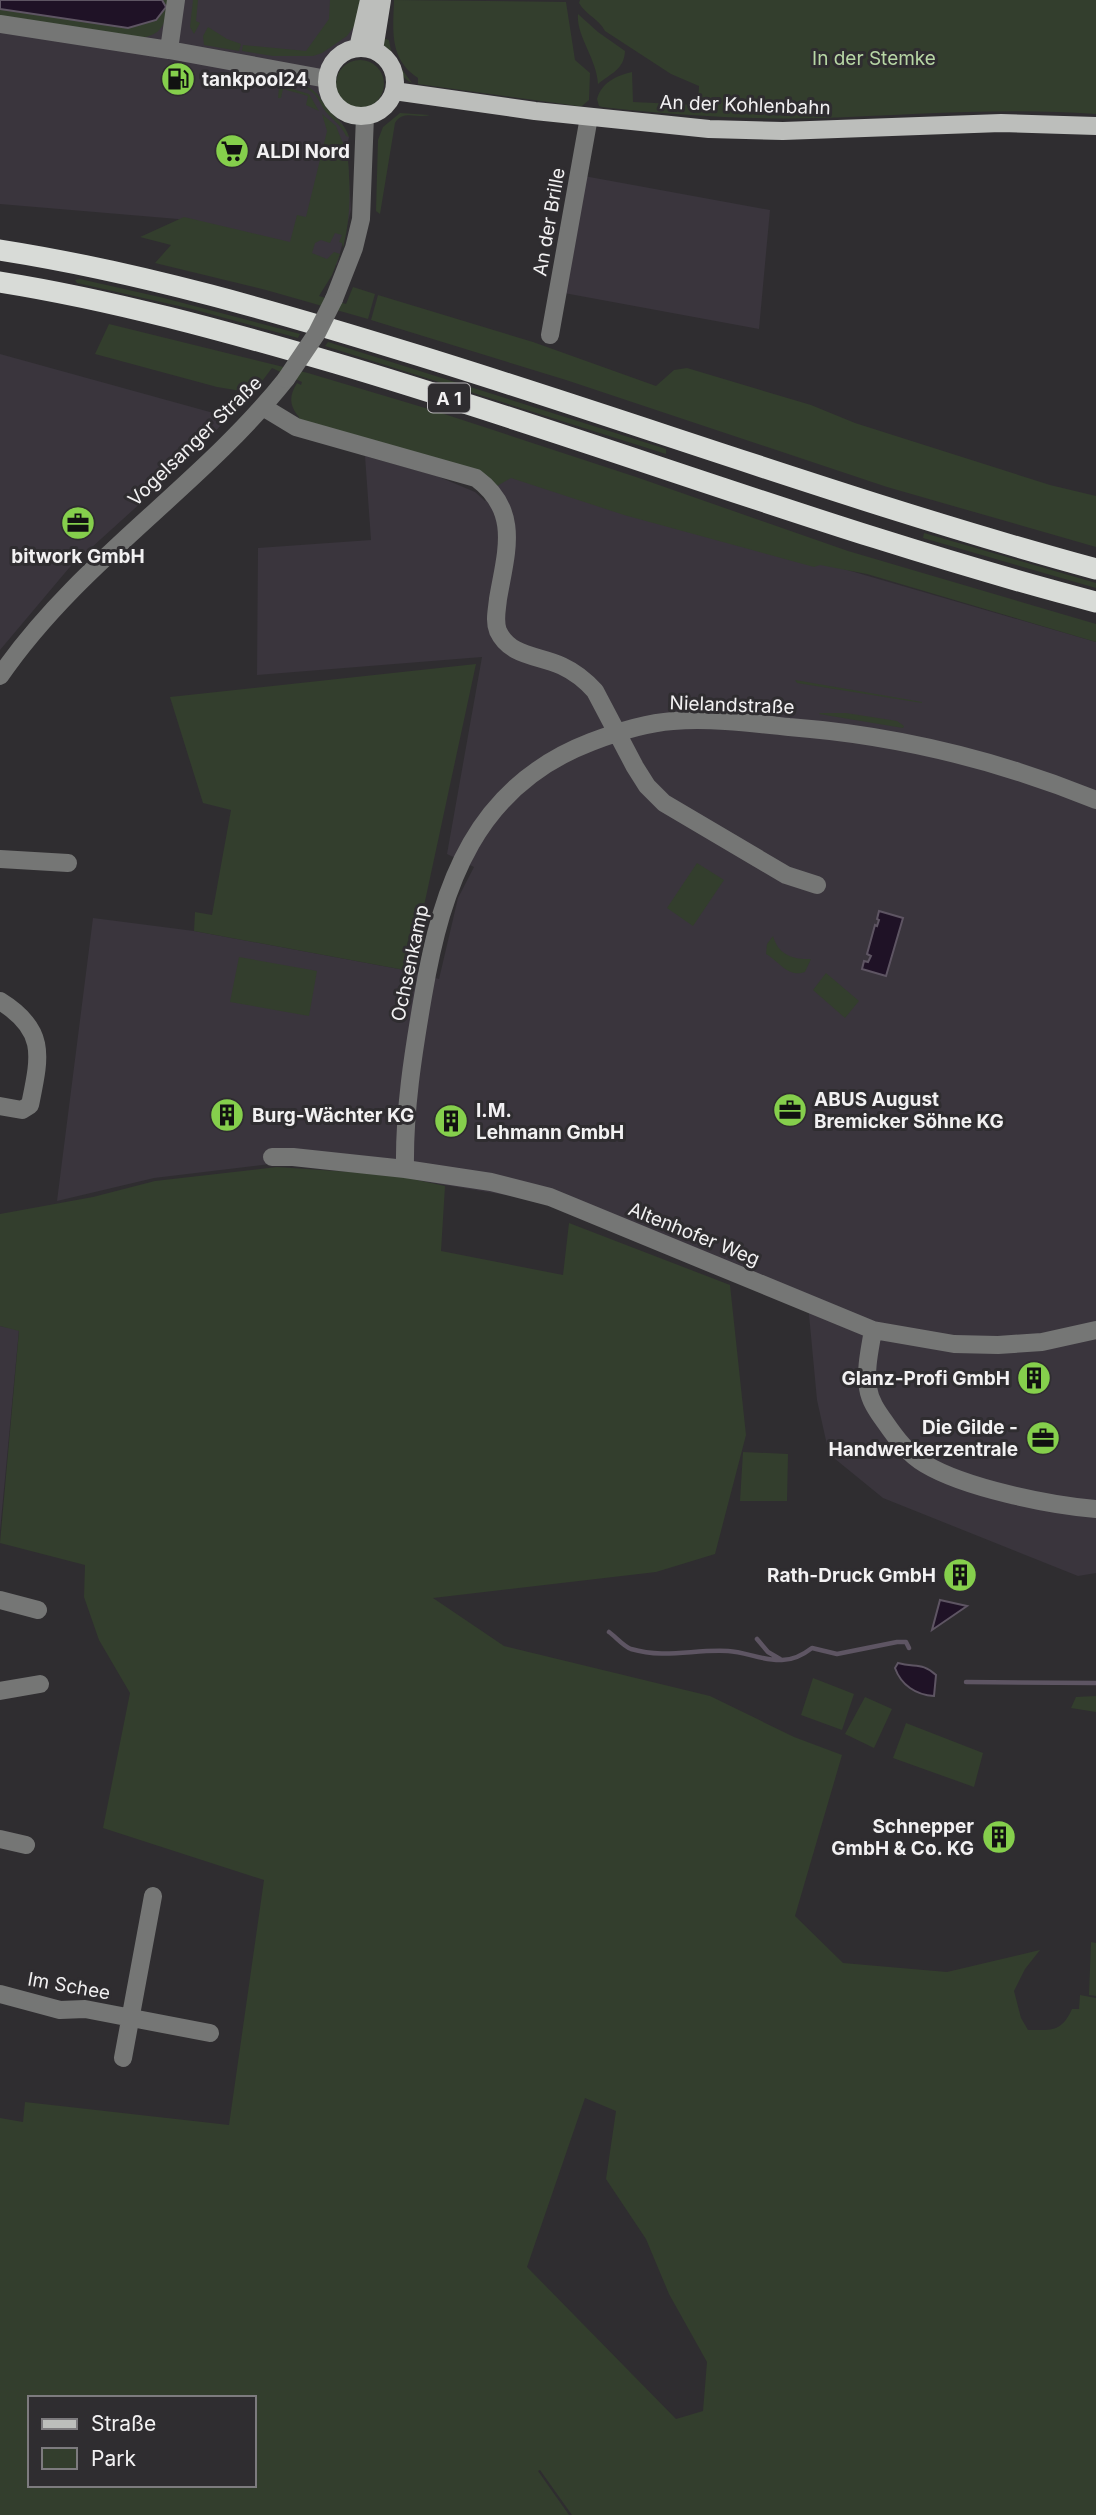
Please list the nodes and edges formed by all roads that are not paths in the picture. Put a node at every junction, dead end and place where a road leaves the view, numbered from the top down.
1 (176, 0) edge
2 (369, 0) edge
3 (382, 0) edge
4 (0, 24) edge
5 (366, 49) junction
6 (169, 50) junction
7 (327, 79) junction
8 (394, 91) junction
9 (365, 116) junction
10 (589, 117) junction
11 (1096, 126) edge
12 (0, 250) edge
13 (0, 282) edge
14 (551, 335) dead end
15 (263, 407) junction
16 (1024, 549) junction
17 (1096, 558) edge
18 (1096, 569) edge
19 (1096, 602) edge
20 (3, 665) edge
21 (618, 732) junction
22 (1096, 800) edge
23 (0, 859) edge
24 (68, 863) dead end
25 (817, 885) dead end
26 (0, 1001) edge
27 (0, 1107) edge
28 (272, 1157) dead end
29 (405, 1169) junction
30 (873, 1330) junction
31 (1096, 1330) edge
32 (1096, 1509) edge
33 (0, 1600) edge
34 (38, 1610) dead end
35 (40, 1684) dead end
36 (0, 1691) edge
37 (0, 1839) edge
38 (26, 1845) dead end
39 (153, 1896) dead end
40 (0, 1994) edge
41 (131, 2019) junction
42 (210, 2033) dead end
43 (123, 2058) dead end

1 - 6 street
2 - 5 main road
3 - 5 main road
4 - 6 street
5 - 7 main road
5 - 8 main road
6 - 7 street
7 - 9 main road
8 - 9 main road
8 - 10 main road, An der Kohlenbahn
9 - 15 street, Vogelsanger Straße, bridge
10 - 11 main road, An der Kohlenbahn
10 - 14 street, An der Brille
12 - 16 highway, A 1
13 - 19 highway, A 1
15 - 20 street, Vogelsanger Straße
15 - 21 street
16 - 17 highway
16 - 18 highway, A 1
21 - 22 street, Nielandstraße
21 - 25 street
21 - 29 street, Ochsenkamp
23 - 24 street
26 - 27 street
28 - 29 street, Altenhofer Weg
29 - 30 street, Altenhofer Weg
30 - 31 street, Altenhofer Weg
30 - 32 street
33 - 34 street
35 - 36 street
37 - 38 street
39 - 41 street, Im Schee
40 - 41 street, Im Schee
41 - 42 street, Im Schee
41 - 43 street, Im Schee

